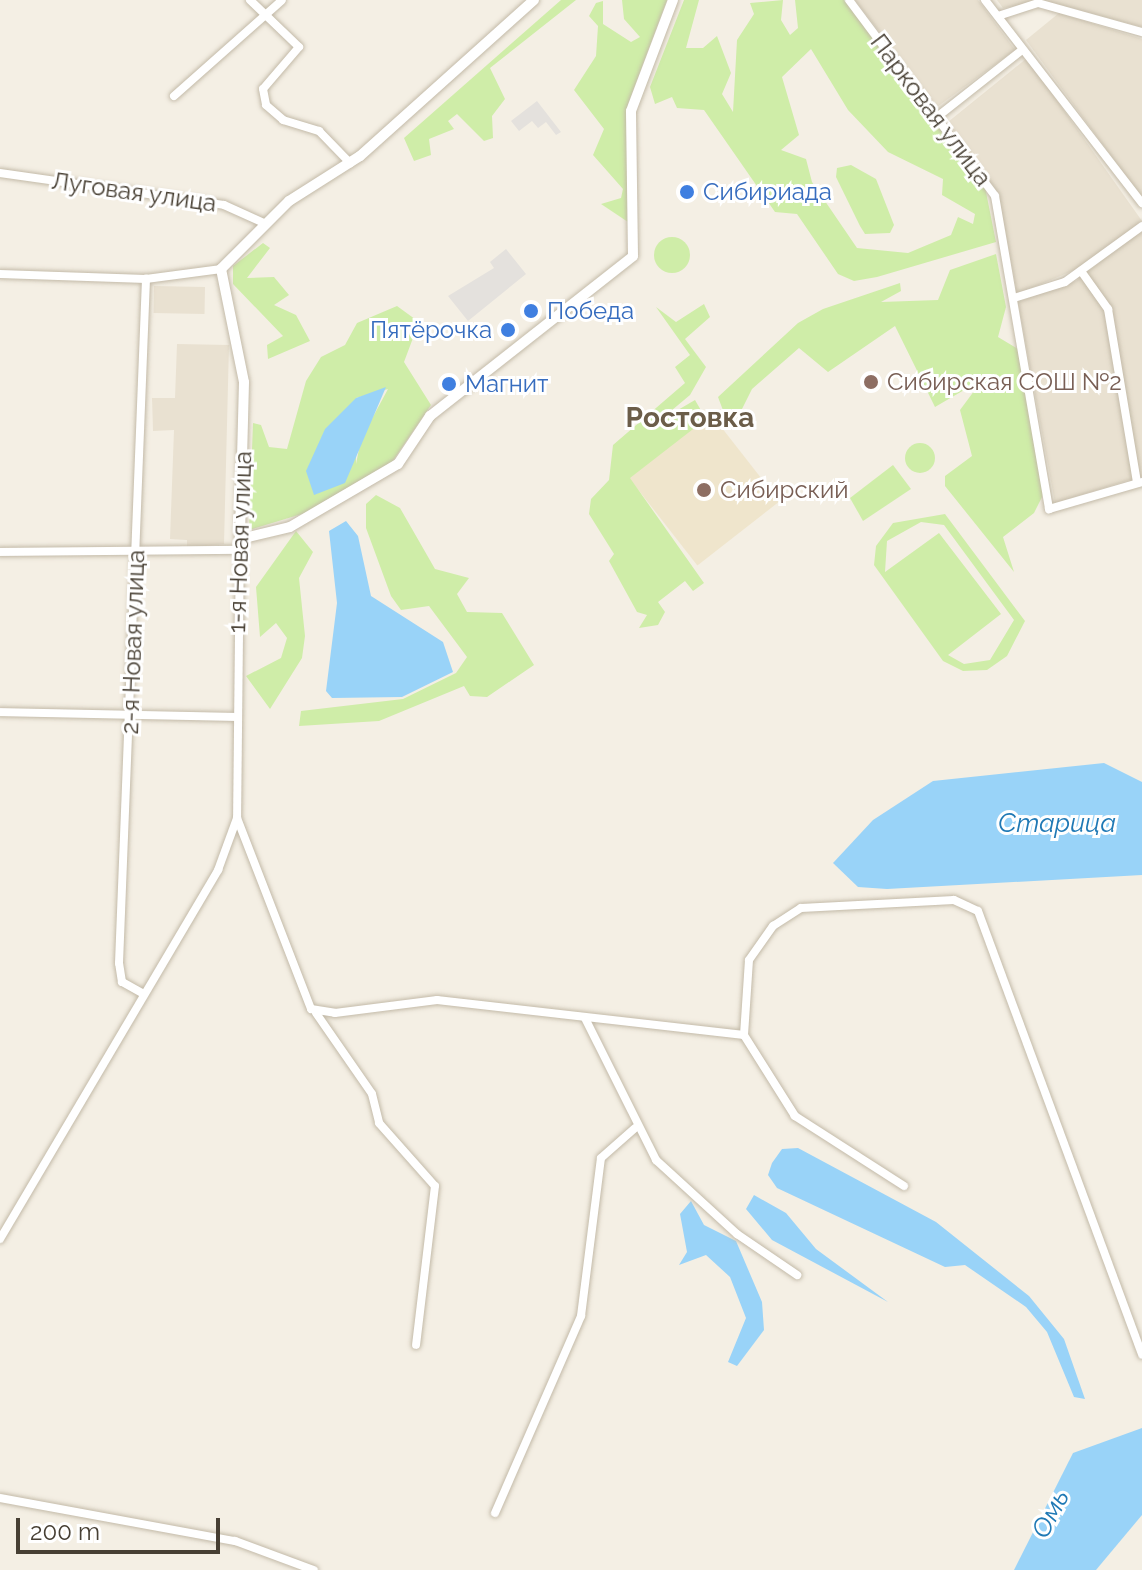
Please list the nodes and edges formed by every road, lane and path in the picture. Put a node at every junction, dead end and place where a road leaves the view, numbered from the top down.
1 (250, 0) edge
2 (282, 0) edge
3 (534, 0) edge
4 (673, 0) edge
5 (849, 0) edge
6 (985, 0) edge
7 (264, 16) junction
8 (998, 16) junction
9 (1142, 32) edge
10 (1022, 50) junction
11 (174, 96) dead end
12 (937, 117) junction
13 (350, 163) junction
14 (0, 173) edge
15 (1142, 203) edge
16 (264, 223) junction
17 (1142, 226) edge
18 (221, 269) junction
19 (1081, 271) junction
20 (0, 274) edge
21 (146, 279) junction
22 (1014, 298) junction
23 (1140, 483) edge
24 (240, 544) junction
25 (0, 552) edge
26 (137, 556) junction
27 (0, 712) edge
28 (130, 713) junction
29 (234, 717) junction
30 (237, 818) junction
31 (142, 993) junction
32 (316, 1013) junction
33 (585, 1018) junction
34 (744, 1035) junction
35 (635, 1128) junction
36 (904, 1186) dead end
37 (0, 1239) edge
38 (797, 1275) dead end
39 (416, 1345) dead end
40 (1142, 1355) edge
41 (0, 1498) edge
42 (495, 1513) dead end
43 (314, 1570) edge

1 - 7 street
2 - 7 street
3 - 13 street
4 - 24 street
5 - 12 street, Парковая улица
6 - 8 street
7 - 11 street
7 - 13 street
8 - 9 street
8 - 10 street
10 - 12 street
10 - 15 street
12 - 22 street, Парковая улица
13 - 16 street
14 - 16 street, Луговая улица
16 - 18 street
17 - 19 street
18 - 21 street
18 - 24 street, 1-я Новая улица
19 - 22 street
19 - 23 street
20 - 21 street
21 - 26 street, 2-я Новая улица
22 - 23 street, Парковая улица
24 - 26 street
24 - 29 street, 1-я Новая улица
25 - 26 street
26 - 28 street, 2-я Новая улица
27 - 28 street
28 - 29 street
28 - 31 street, 2-я Новая улица
29 - 30 street, 1-я Новая улица
30 - 31 street
30 - 32 street
31 - 37 street
32 - 33 street
32 - 39 street
33 - 34 street
33 - 35 street
34 - 36 street
34 - 40 street
35 - 38 street
35 - 42 street
41 - 43 street

